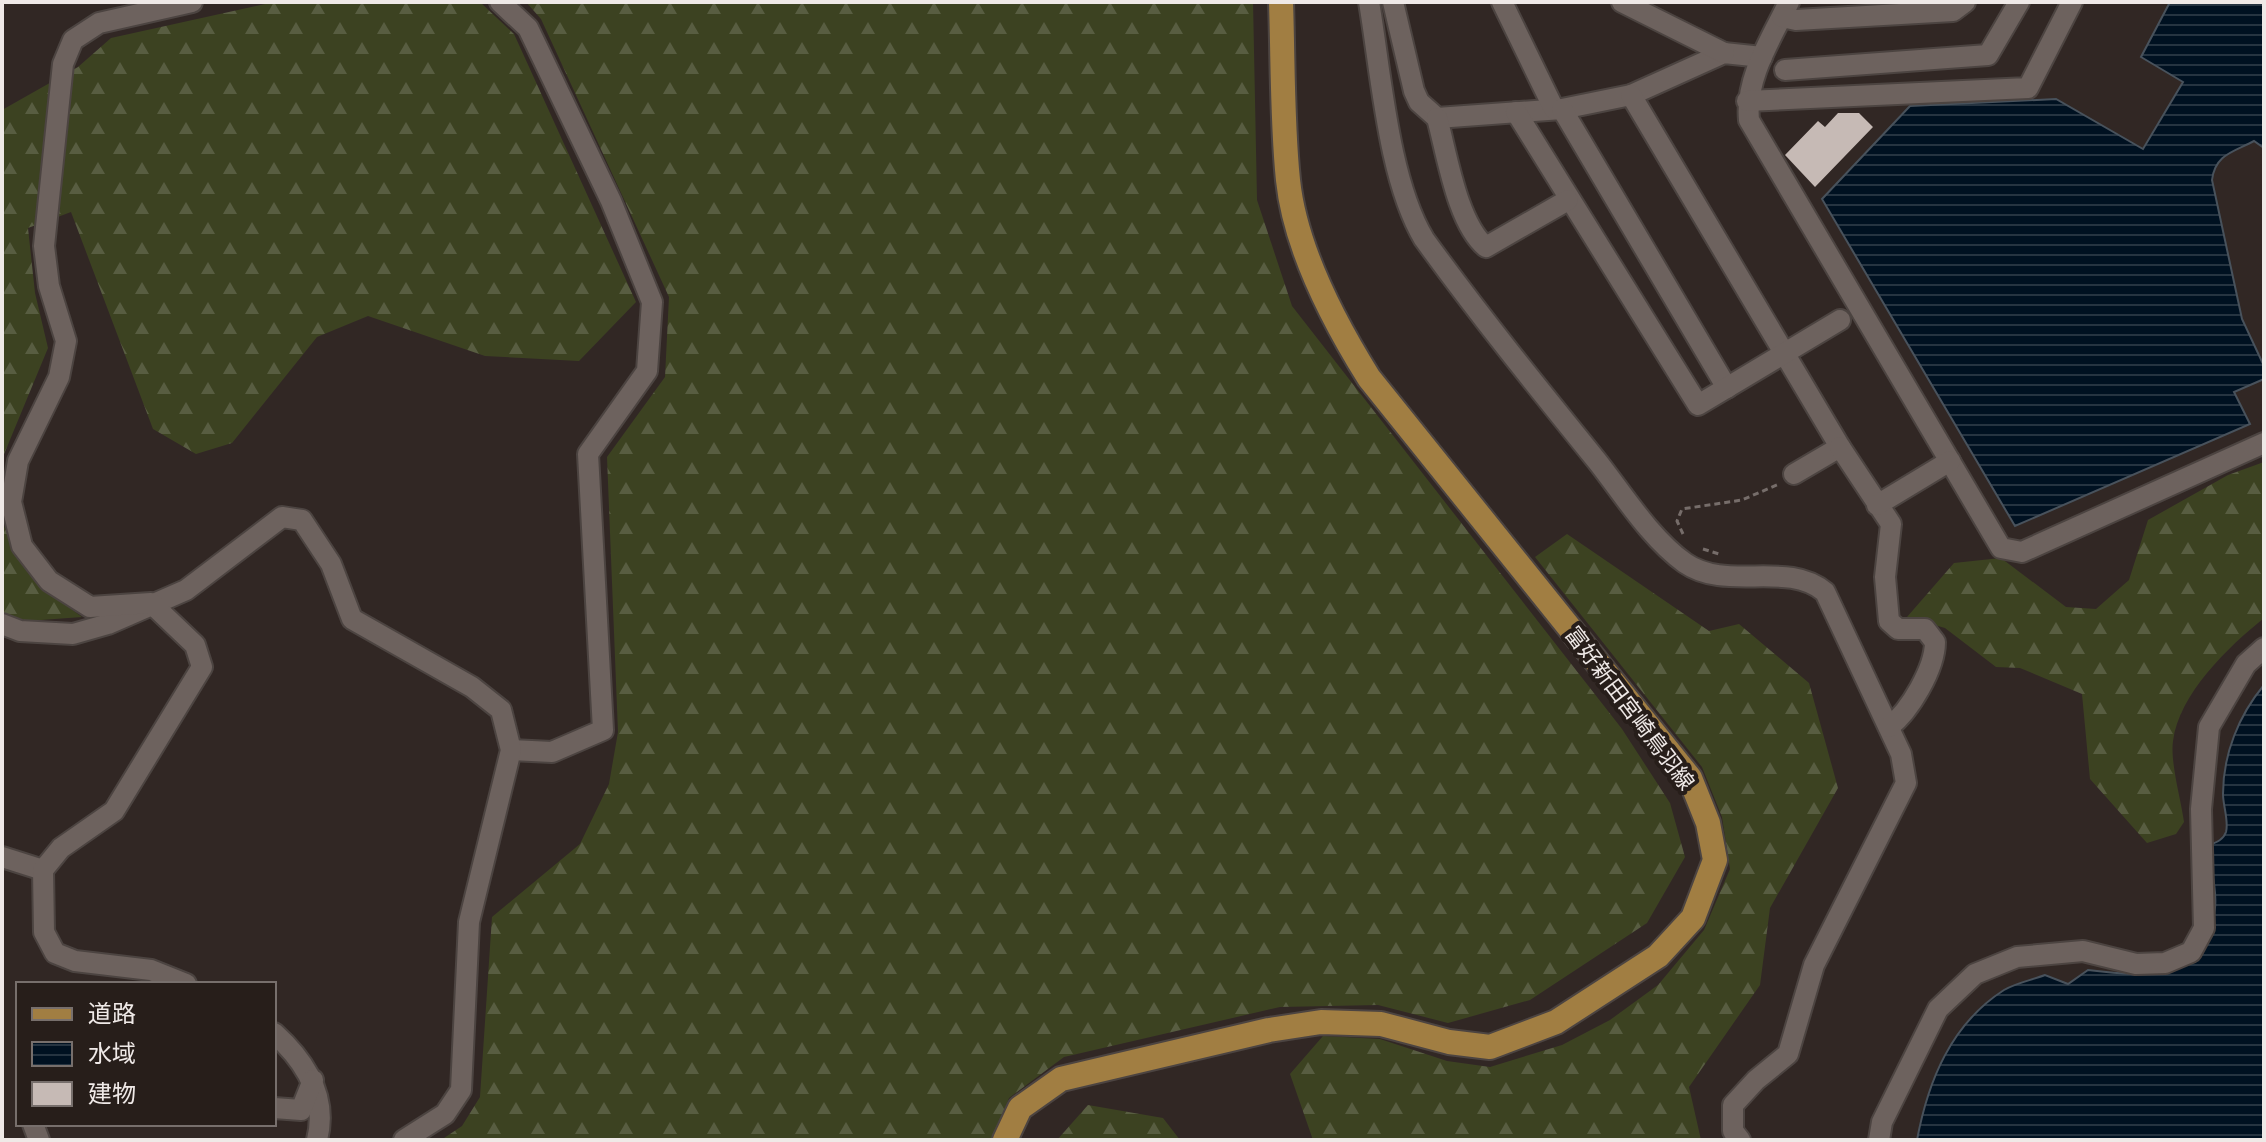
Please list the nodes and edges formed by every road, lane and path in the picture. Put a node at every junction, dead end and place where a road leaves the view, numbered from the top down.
1 (192, 2) edge
2 (500, 2) edge
3 (1281, 2) edge
4 (1369, 2) edge
5 (1393, 2) edge
6 (1502, 2) edge
7 (1622, 2) edge
8 (1965, 2) edge
9 (2019, 2) edge
10 (2072, 2) edge
11 (1786, 9) edge
12 (1724, 53) junction
13 (1762, 57) junction
14 (1785, 70) dead end
15 (1631, 95) junction
16 (1747, 101) junction
17 (1558, 109) junction
18 (1516, 112) junction
19 (1437, 118) junction
20 (1568, 200) junction
21 (1840, 320) dead end
22 (1785, 353) junction
23 (1727, 388) junction
24 (2264, 443) edge
25 (1840, 447) junction
26 (1950, 461) junction
27 (1794, 474) joint
28 (1877, 505) junction
29 (1687, 543) dead end
30 (1701, 548) dead end
31 (1728, 557) dead end
32 (151, 603) junction
33 (2, 624) edge
34 (2264, 648) edge
35 (1889, 727) junction
36 (511, 750) junction
37 (2, 857) edge
38 (43, 870) junction
39 (181, 982) edge
40 (276, 1035) edge
41 (313, 1080) junction
42 (276, 1108) edge
43 (317, 1140) edge
44 (404, 1140) edge
45 (1005, 1140) edge
46 (1740, 1140) edge
47 (1879, 1140) edge

1 - 32 street
2 - 36 street
3 - 45 main road, 富好新田宮崎鳥羽線
4 - 35 street
5 - 19 street
6 - 17 street
7 - 12 street
8 - 11 street
9 - 14 street
10 - 16 street
11 - 13 street
12 - 13 street
12 - 15 street
13 - 16 street
15 - 17 street
15 - 22 street
16 - 26 street
17 - 18 street
17 - 23 street
18 - 19 street
18 - 20 street
19 - 20 street
20 - 23 street
21 - 22 street
22 - 23 street
22 - 25 street
24 - 26 street
25 - 27 street
25 - 28 street
26 - 28 street
27 - 29 path
28 - 35 street
30 - 31 path
32 - 33 street
32 - 36 street
32 - 38 street
34 - 47 street
35 - 46 street
36 - 44 street
37 - 38 street
38 - 39 street
40 - 41 street
41 - 42 street
41 - 43 street

